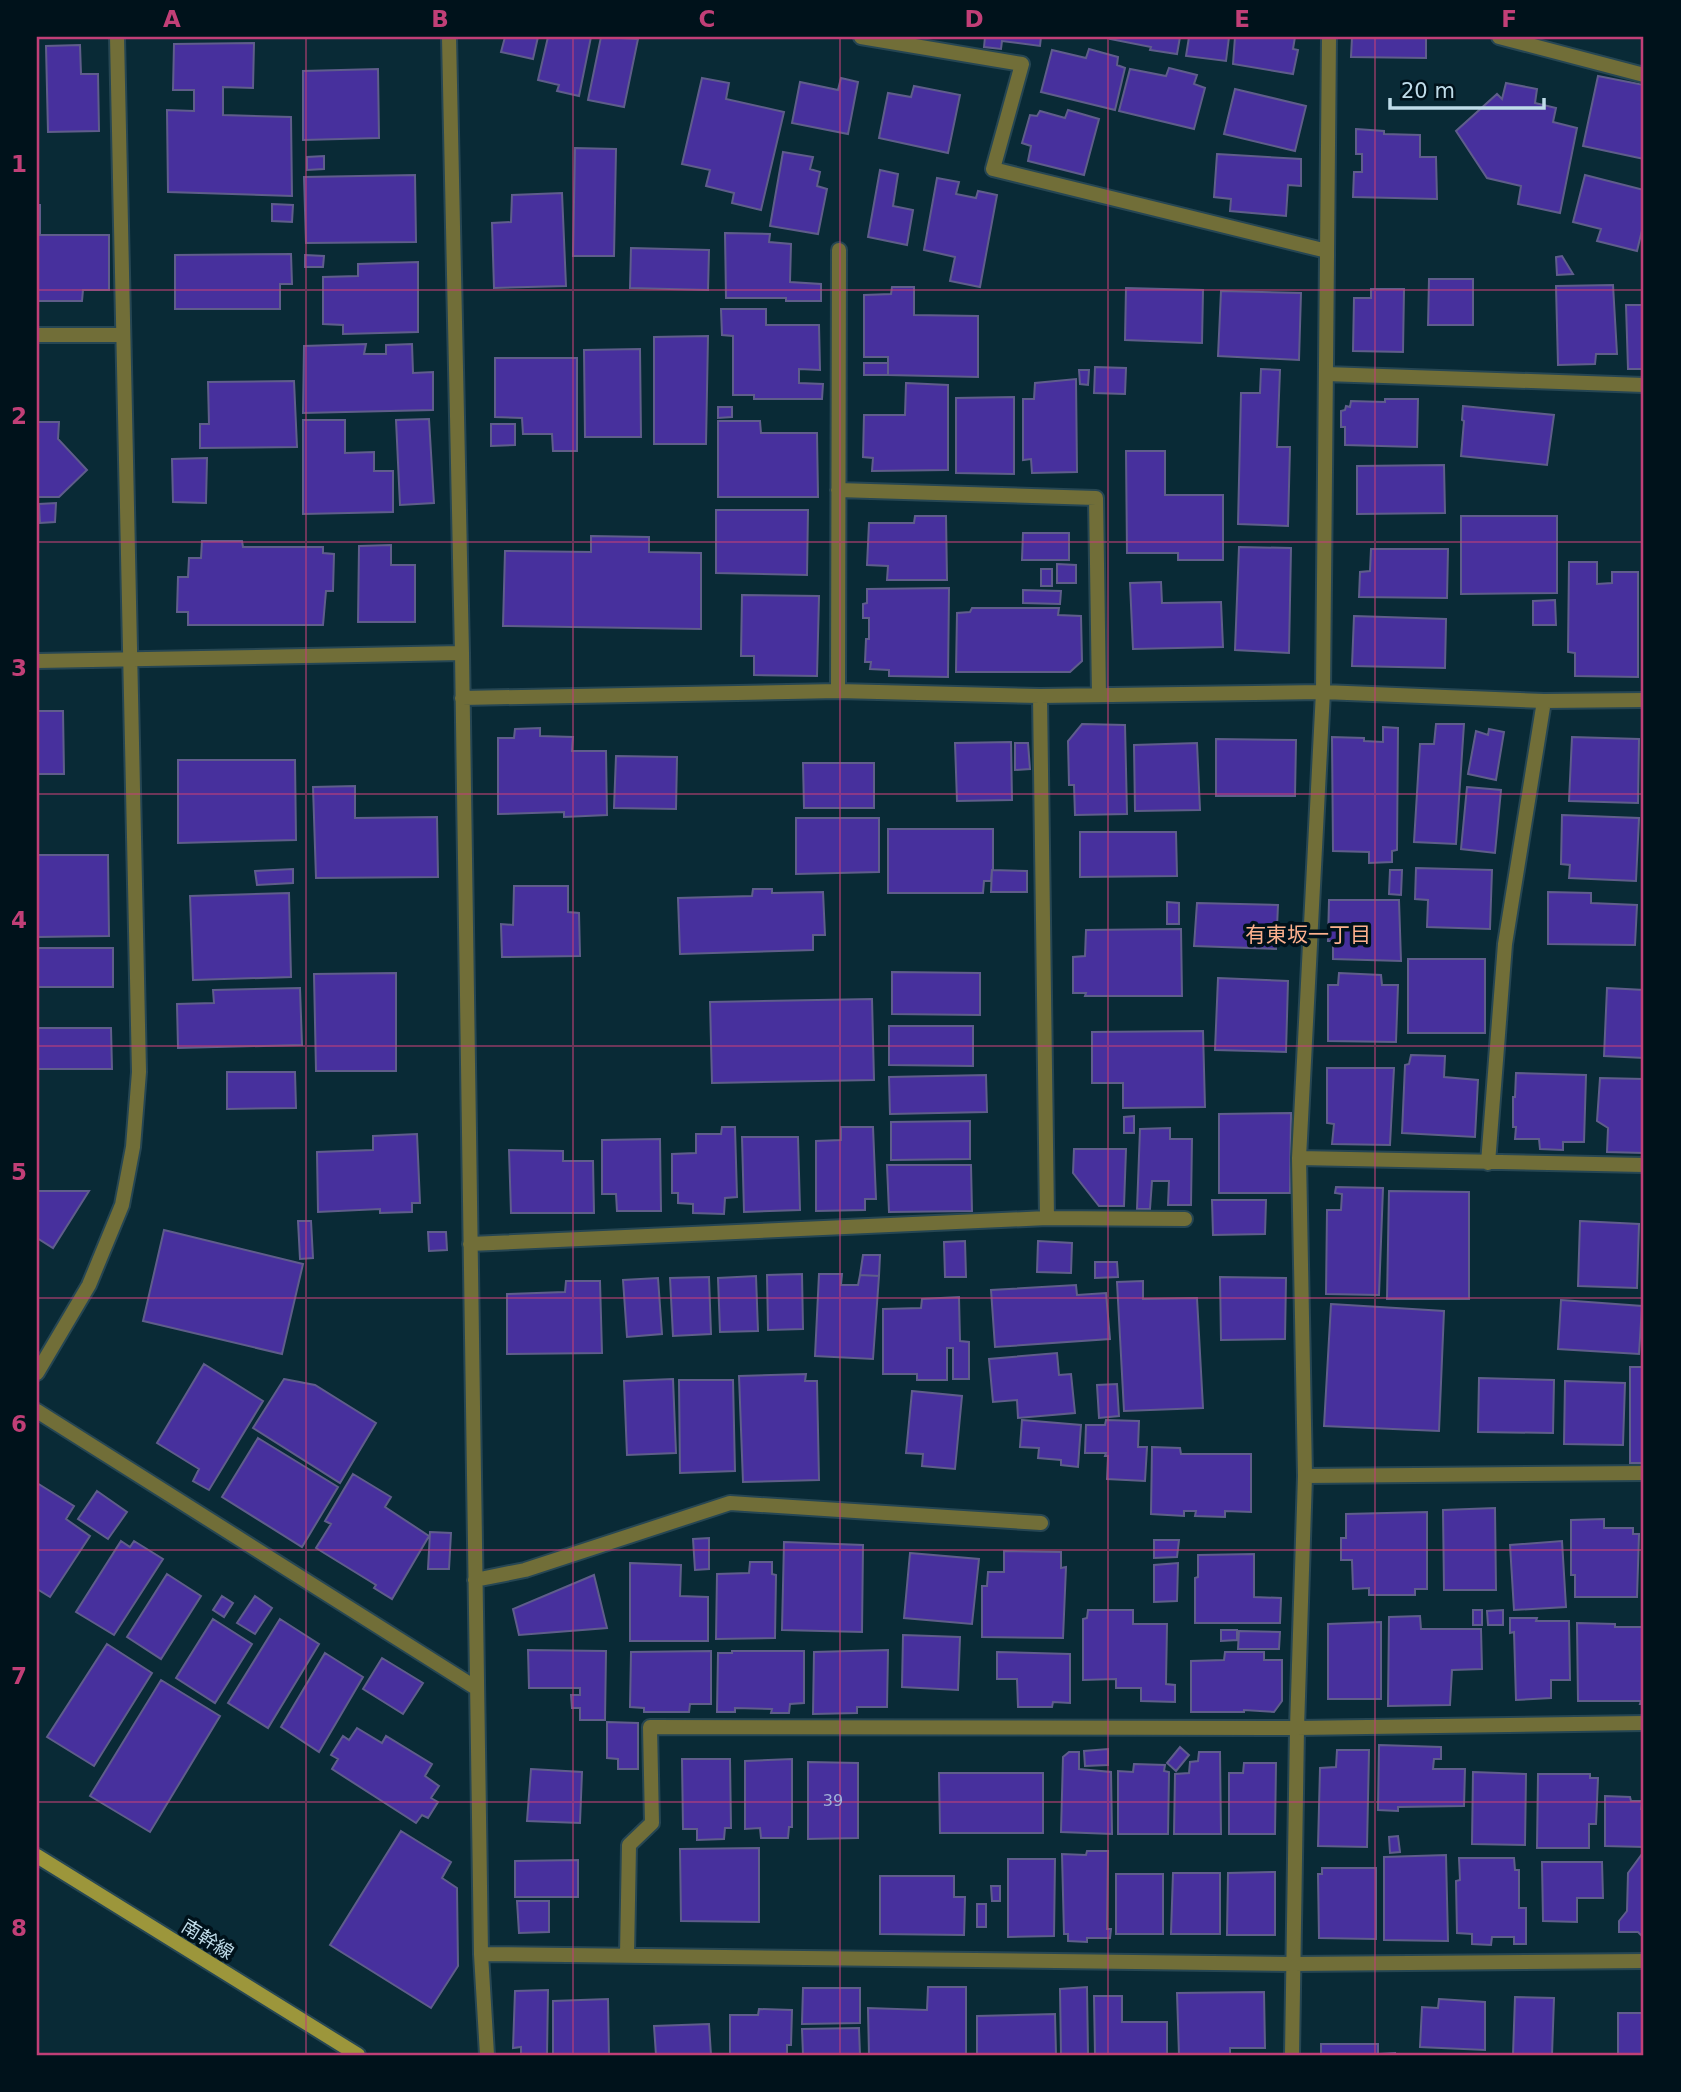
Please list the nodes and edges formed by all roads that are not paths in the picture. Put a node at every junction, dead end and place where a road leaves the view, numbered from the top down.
1 (117, 37) edge
2 (449, 37) edge
3 (861, 37) edge
4 (1329, 37) edge
5 (1499, 37) edge
6 (1644, 75) edge
7 (839, 250) dead end
8 (1327, 251) junction
9 (37, 335) edge
10 (123, 335) junction
11 (1326, 374) junction
12 (1644, 385) edge
13 (838, 490) junction
14 (462, 653) junction
15 (130, 660) junction
16 (37, 661) edge
17 (838, 691) junction
18 (1323, 692) junction
19 (1100, 695) junction
20 (1040, 696) junction
21 (462, 698) junction
22 (1644, 700) edge
23 (1544, 701) junction
24 (1299, 1158) junction
25 (1488, 1163) junction
26 (1644, 1165) edge
27 (1047, 1218) junction
28 (1185, 1219) dead end
29 (470, 1244) junction
30 (37, 1373) edge
31 (37, 1410) edge
32 (1644, 1473) edge
33 (1305, 1476) junction
34 (1041, 1523) dead end
35 (475, 1580) junction
36 (476, 1688) junction
37 (1644, 1723) edge
38 (1297, 1728) junction
39 (37, 1856) edge
40 (481, 1954) junction
41 (627, 1955) junction
42 (1644, 1961) edge
43 (1293, 1964) junction
44 (358, 2055) edge
45 (487, 2055) edge
46 (1292, 2055) edge

1 - 10 street
2 - 14 street
3 - 8 street
4 - 8 street
5 - 6 street
7 - 13 street
8 - 11 street
9 - 10 street
10 - 15 street
11 - 12 street
11 - 18 street
13 - 17 street
13 - 19 street
14 - 15 street
14 - 21 street
15 - 16 street
15 - 30 street
17 - 20 street
17 - 21 street
18 - 19 street
18 - 23 street
18 - 24 street
19 - 20 street
20 - 27 street
21 - 29 street
22 - 23 street
23 - 25 street
24 - 25 street
24 - 33 street
25 - 26 street
27 - 28 street
27 - 29 street
29 - 35 street
31 - 36 street
32 - 33 street
33 - 38 street
34 - 35 street
35 - 36 street
36 - 40 street
37 - 38 street
38 - 41 street
38 - 43 street
39 - 44 main road, 南幹線
40 - 41 street
40 - 45 street
41 - 43 street
42 - 43 street
43 - 46 street

